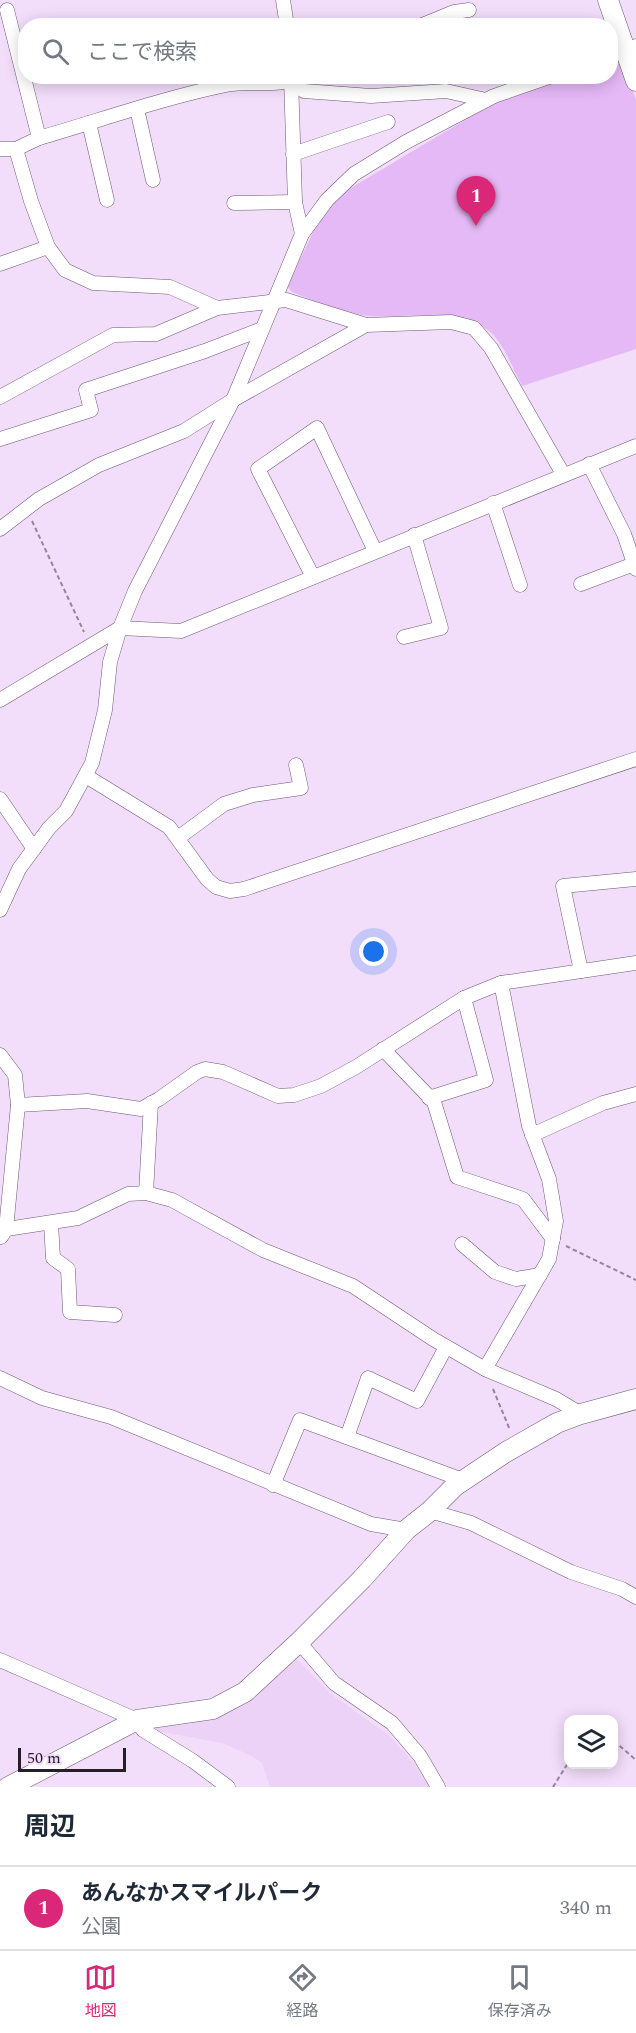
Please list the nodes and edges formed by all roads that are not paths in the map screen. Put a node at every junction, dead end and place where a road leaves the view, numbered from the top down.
1 (283, 0) edge
2 (608, 0) edge
3 (7, 10) dead end
4 (469, 10) dead end
5 (286, 18) edge
6 (439, 18) edge
7 (614, 18) edge
8 (618, 32) edge
9 (624, 51) edge
10 (18, 54) edge
11 (636, 81) edge
12 (26, 84) edge
13 (232, 84) edge
14 (295, 84) edge
15 (299, 84) edge
16 (530, 84) edge
17 (486, 100) junction
18 (137, 109) junction
19 (388, 122) dead end
20 (89, 123) junction
21 (39, 138) junction
22 (0, 149) edge
23 (16, 149) junction
24 (293, 154) junction
25 (153, 180) dead end
26 (107, 200) dead end
27 (295, 202) junction
28 (234, 203) dead end
29 (302, 234) junction
30 (48, 247) junction
31 (0, 264) edge
32 (273, 300) junction
33 (217, 308) junction
34 (366, 325) junction
35 (262, 329) junction
36 (0, 398) edge
37 (233, 400) junction
38 (0, 439) edge
39 (636, 446) edge
40 (589, 464) junction
41 (563, 474) junction
42 (493, 503) junction
43 (0, 529) edge
44 (414, 535) junction
45 (375, 551) junction
46 (635, 567) edge
47 (313, 577) junction
48 (581, 584) dead end
49 (520, 585) dead end
50 (120, 628) junction
51 (404, 637) dead end
52 (0, 700) edge
53 (636, 759) edge
54 (296, 765) dead end
55 (86, 776) junction
56 (0, 799) edge
57 (178, 838) junction
58 (34, 849) junction
59 (636, 879) edge
60 (0, 909) edge
61 (636, 963) edge
62 (581, 971) junction
63 (501, 983) junction
64 (464, 998) junction
65 (382, 1049) junction
66 (0, 1055) edge
67 (636, 1094) edge
68 (429, 1098) junction
69 (151, 1103) junction
70 (18, 1105) junction
71 (532, 1135) junction
72 (146, 1193) junction
73 (51, 1223) junction
74 (2, 1232) edge
75 (553, 1239) junction
76 (462, 1244) dead end
77 (540, 1275) junction
78 (115, 1315) dead end
79 (446, 1347) junction
80 (485, 1369) junction
81 (0, 1378) edge
82 (636, 1399) edge
83 (581, 1414) junction
84 (347, 1437) junction
85 (463, 1480) junction
86 (273, 1485) junction
87 (430, 1510) junction
88 (406, 1530) junction
89 (636, 1597) edge
90 (299, 1642) junction
91 (0, 1660) edge
92 (137, 1720) junction
93 (8, 1787) edge
94 (228, 1787) edge
95 (438, 1787) edge

1 - 5 street
2 - 7 street
3 - 10 street
4 - 6 street
8 - 9 street
9 - 11 street
12 - 21 street
13 - 18 street
14 - 24 street
15 - 17 street
16 - 17 street
17 - 29 street
18 - 20 street
18 - 25 street
19 - 24 street
20 - 21 street
20 - 26 street
21 - 23 street
22 - 23 street
23 - 30 street
24 - 27 street
27 - 28 street
27 - 29 street
29 - 32 street
30 - 31 street
30 - 33 street
32 - 33 street
32 - 34 street
32 - 35 street
33 - 36 street
34 - 37 street
34 - 41 street
35 - 37 street
35 - 38 street
37 - 43 street
37 - 50 street
39 - 40 street
40 - 41 street
40 - 46 street
41 - 42 street
42 - 44 street
42 - 49 street
44 - 45 street
44 - 51 street
45 - 47 street
45 - 47 street
46 - 48 street
47 - 50 street
50 - 52 street
50 - 55 street
53 - 57 street
54 - 57 street
55 - 57 street
55 - 58 street
56 - 58 street
58 - 60 street
59 - 62 street
61 - 62 street
62 - 63 street
63 - 64 street
63 - 71 street
64 - 65 street
64 - 68 street
65 - 68 street
65 - 69 street
66 - 70 street
67 - 71 street
68 - 75 street
69 - 70 street
69 - 72 street
70 - 74 street
71 - 75 street
72 - 73 street
72 - 79 street
73 - 74 street
73 - 78 street
75 - 77 street
76 - 77 street
77 - 80 street
79 - 80 street
79 - 84 street
80 - 83 street
81 - 86 street
82 - 83 street
83 - 85 street
84 - 85 street
84 - 86 street
85 - 87 street
86 - 88 street
87 - 88 street
87 - 89 street
88 - 90 street
90 - 92 street
90 - 95 street
91 - 92 street
92 - 93 street
92 - 94 street

